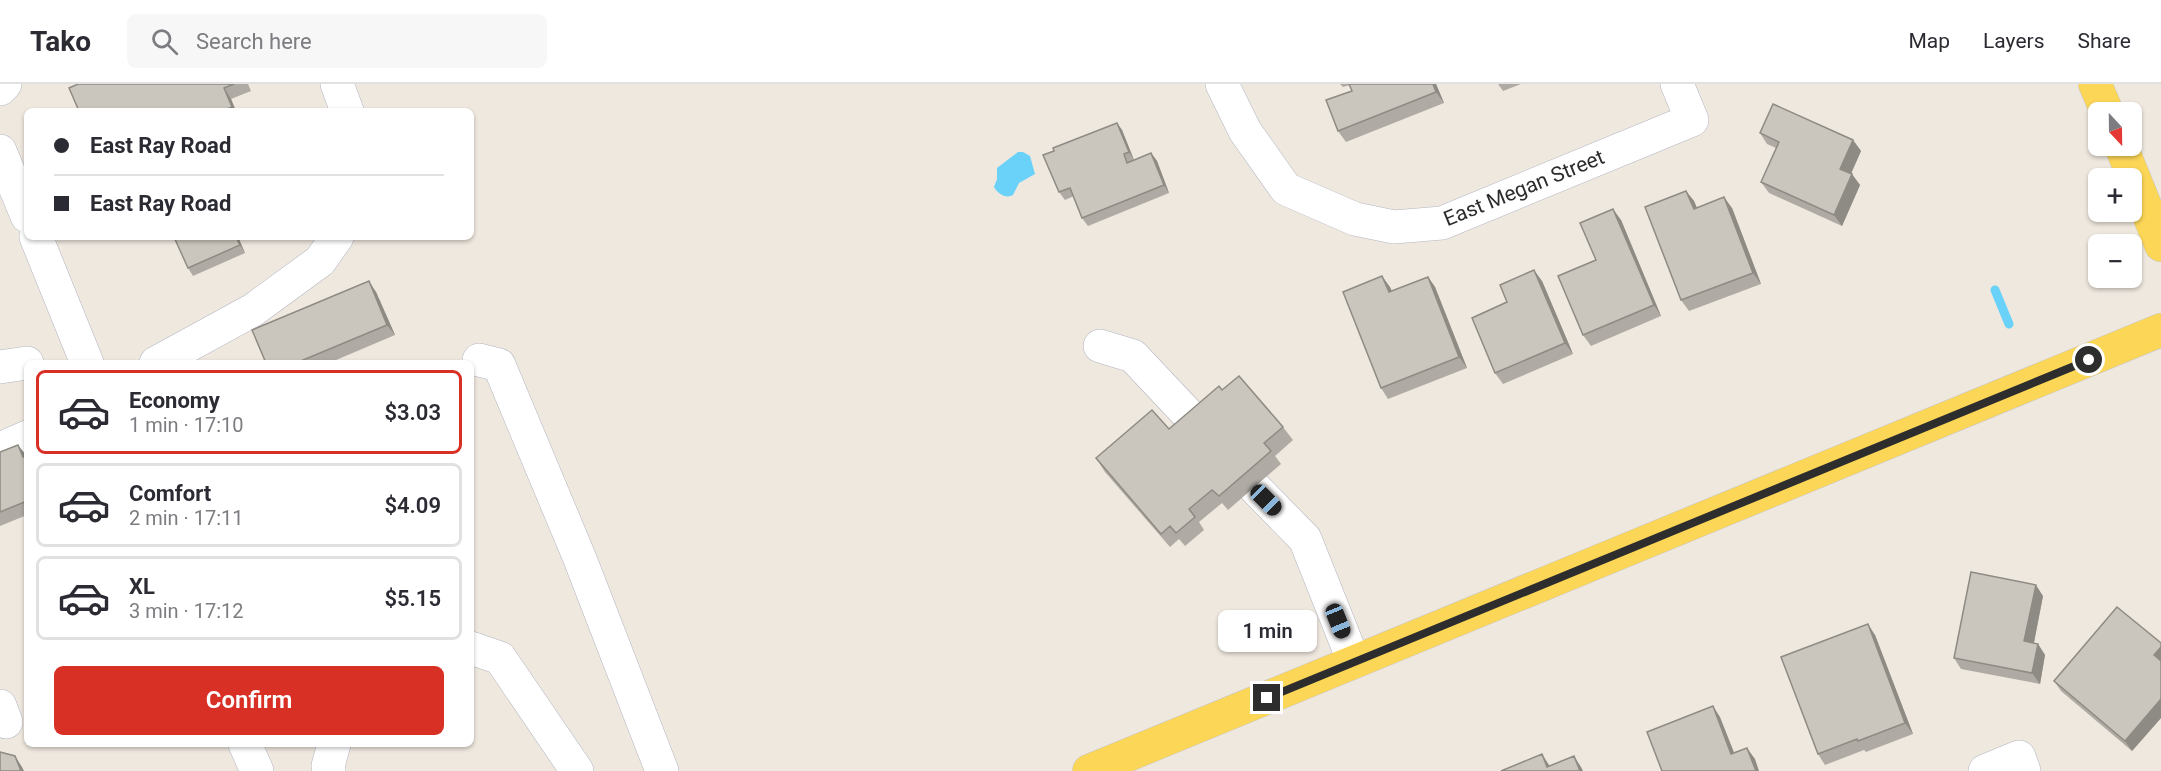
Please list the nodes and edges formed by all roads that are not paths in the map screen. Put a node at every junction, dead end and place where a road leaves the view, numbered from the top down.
1 (4, 84) edge
2 (337, 84) edge
3 (1222, 84) edge
4 (1677, 84) edge
5 (2095, 84) edge
6 (0, 89) edge
7 (2103, 102) edge
8 (346, 108) edge
9 (0, 151) edge
10 (2125, 156) edge
11 (24, 209) edge
12 (37, 240) edge
13 (335, 240) edge
14 (2161, 245) edge
15 (2161, 330) edge
16 (1100, 346) dead end
17 (86, 360) edge
18 (161, 360) edge
19 (479, 360) dead end
20 (24, 364) edge
21 (0, 367) edge
22 (1198, 425) edge
23 (24, 438) edge
24 (0, 448) edge
25 (1254, 487) edge
26 (474, 649) edge
27 (1354, 662) junction
28 (246, 747) edge
29 (333, 747) edge
30 (2021, 764) edge
31 (257, 771) edge
32 (329, 771) edge
33 (577, 771) edge
34 (662, 771) edge
35 (1089, 771) edge
36 (1985, 771) edge

1 - 6 street
2 - 8 street
3 - 4 street, East Megan Street
5 - 7 main road
9 - 11 street
10 - 14 main road
12 - 17 street
13 - 18 street
15 - 27 main road
16 - 22 street
19 - 34 street
20 - 21 street
23 - 24 street
25 - 27 street
26 - 33 street
27 - 35 main road
28 - 31 street
29 - 32 street
30 - 36 street

